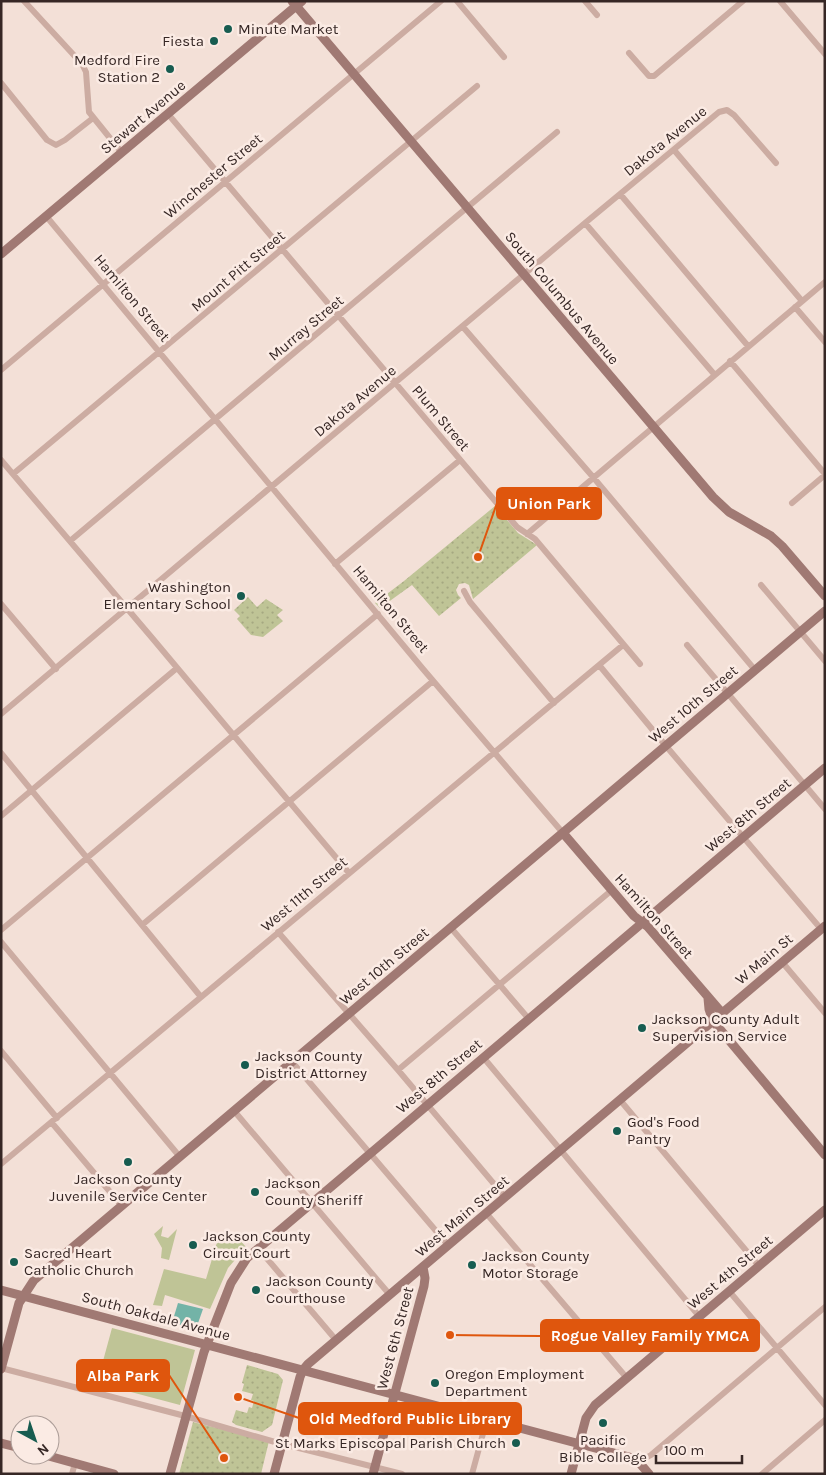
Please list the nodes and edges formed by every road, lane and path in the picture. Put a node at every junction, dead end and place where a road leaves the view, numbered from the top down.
1 (24, 1) edge
2 (441, 1) edge
3 (456, 1) edge
4 (585, 1) edge
5 (743, 1) edge
6 (780, 1) edge
7 (297, 3) edge
8 (596, 14) dead end
9 (629, 53) dead end
10 (825, 54) edge
11 (504, 57) dead end
12 (355, 74) junction
13 (1, 83) edge
14 (477, 86) dead end
15 (168, 114) junction
16 (93, 118) junction
17 (557, 132) dead end
18 (412, 141) junction
19 (674, 150) junction
20 (122, 153) junction
21 (776, 163) dead end
22 (226, 181) junction
23 (620, 194) junction
24 (468, 208) junction
25 (46, 216) junction
26 (585, 223) junction
27 (284, 249) junction
28 (2, 251) edge
29 (524, 275) junction
30 (825, 282) edge
31 (102, 285) junction
32 (802, 301) junction
33 (795, 307) junction
34 (340, 316) junction
35 (463, 327) junction
36 (825, 342) edge
37 (748, 346) junction
38 (160, 353) junction
39 (730, 361) junction
40 (1, 370) edge
41 (714, 374) junction
42 (396, 383) junction
43 (216, 419) junction
44 (653, 426) junction
45 (1, 460) edge
46 (460, 460) junction
47 (13, 474) junction
48 (825, 475) edge
49 (593, 476) junction
50 (272, 488) junction
51 (792, 503) dead end
52 (527, 534) junction
53 (70, 541) junction
54 (335, 564) junction
55 (761, 585) dead end
56 (464, 591) dead end
57 (825, 596) edge
58 (1, 604) edge
59 (127, 608) junction
60 (825, 611) edge
61 (378, 614) junction
62 (800, 632) junction
63 (624, 645) junction
64 (686, 645) dead end
65 (825, 661) edge
66 (640, 664) dead end
67 (600, 665) junction
68 (177, 668) junction
69 (56, 669) junction
70 (755, 670) junction
71 (433, 681) junction
72 (728, 693) junction
73 (554, 703) junction
74 (1, 714) edge
75 (234, 735) junction
76 (666, 746) junction
77 (1, 753) edge
78 (494, 753) junction
79 (825, 768) edge
80 (804, 785) junction
81 (32, 790) junction
82 (290, 802) junction
83 (825, 809) edge
84 (1, 816) edge
85 (563, 833) junction
86 (744, 836) junction
87 (87, 858) junction
88 (349, 873) junction
89 (612, 890) junction
90 (642, 922) junction
91 (142, 925) junction
92 (823, 927) edge
93 (450, 928) junction
94 (1, 930) edge
95 (278, 932) junction
96 (1, 942) edge
97 (782, 962) junction
98 (500, 984) junction
99 (201, 997) junction
100 (708, 998) junction
101 (722, 1013) junction
102 (825, 1013) edge
103 (349, 1014) junction
104 (528, 1018) junction
105 (713, 1021) junction
106 (1, 1051) edge
107 (483, 1057) junction
108 (293, 1063) junction
109 (398, 1070) junction
110 (111, 1073) junction
111 (620, 1100) junction
112 (427, 1104) junction
113 (235, 1112) junction
114 (54, 1120) junction
115 (560, 1150) junction
116 (369, 1153) junction
117 (825, 1155) edge
118 (180, 1157) junction
119 (1, 1164) edge
120 (505, 1197) junction
121 (312, 1202) junction
122 (122, 1206) junction
123 (825, 1210) edge
124 (486, 1213) junction
125 (448, 1246) junction
126 (258, 1248) junction
127 (759, 1266) junction
128 (423, 1267) junction
129 (1, 1290) edge
130 (729, 1291) junction
131 (23, 1295) junction
132 (390, 1295) junction
133 (825, 1307) edge
134 (699, 1316) junction
135 (336, 1340) junction
136 (207, 1344) junction
137 (777, 1348) junction
138 (1, 1368) edge
139 (303, 1370) junction
140 (626, 1378) junction
141 (395, 1394) junction
142 (825, 1405) edge
143 (185, 1416) junction
144 (487, 1419) junction
145 (825, 1420) edge
146 (282, 1443) junction
147 (579, 1444) junction
148 (60, 1459) edge
149 (637, 1460) junction
150 (76, 1463) junction
151 (374, 1470) edge
152 (72, 1474) edge
153 (114, 1474) edge
154 (170, 1474) edge
155 (274, 1474) edge
156 (402, 1474) edge
157 (472, 1474) edge
158 (571, 1474) edge
159 (649, 1474) edge
160 (762, 1474) edge

1 - 16 street
2 - 12 street, Winchester Street
3 - 11 street
4 - 8 street
5 - 9 street
6 - 10 street
7 - 12 main road, South Columbus Avenue
7 - 15 main road, Stewart Avenue
12 - 18 main road, South Columbus Avenue
12 - 22 street, Winchester Street
13 - 16 street
14 - 18 street, Mount Pitt Street
15 - 20 main road, Stewart Avenue
15 - 22 street, Plum Street
16 - 20 street
17 - 24 street, Murray Street
18 - 24 main road, South Columbus Avenue
18 - 27 street, Mount Pitt Street
19 - 21 street, Dakota Avenue
19 - 23 street, Dakota Avenue
19 - 32 street
20 - 25 main road, Stewart Avenue
22 - 27 street, Plum Street
22 - 31 street, Winchester Street
23 - 26 street, Dakota Avenue
23 - 37 street
24 - 29 main road, South Columbus Avenue
24 - 34 street, Murray Street
25 - 28 main road, Stewart Avenue
25 - 31 street, Hamilton Street
26 - 29 street, Dakota Avenue
26 - 41 street
27 - 34 street, Plum Street
27 - 38 street, Mount Pitt Street
29 - 35 street, Dakota Avenue
29 - 44 main road, South Columbus Avenue
30 - 32 street
31 - 38 street, Hamilton Street
31 - 40 street, Winchester Street
32 - 33 street
33 - 36 street
33 - 37 street
34 - 42 street, Plum Street
34 - 43 street, Murray Street
35 - 42 street, Dakota Avenue
35 - 49 street
37 - 39 street
38 - 43 street, Hamilton Street
38 - 47 street, Mount Pitt Street
39 - 41 street
39 - 48 street
41 - 44 street
42 - 46 street, Plum Street
42 - 50 street, Dakota Avenue
43 - 50 street, Hamilton Street
43 - 53 street, Murray Street
44 - 49 street
44 - 57 main road, South Columbus Avenue
45 - 47 street
46 - 52 street, Plum Street
46 - 54 street
47 - 53 street
48 - 51 street
49 - 52 street
49 - 70 street
50 - 54 street, Hamilton Street
50 - 59 street, Dakota Avenue
52 - 63 street, Plum Street
53 - 59 street
54 - 61 street, Hamilton Street
55 - 62 street
56 - 73 street
58 - 69 street
59 - 68 street
59 - 69 street, Dakota Avenue
60 - 62 main road, West 10th Street
61 - 71 street, Hamilton Street
61 - 75 street
62 - 65 street
62 - 70 main road, West 10th Street
63 - 66 street, Plum Street
63 - 67 street, West 11th Street
64 - 72 street
67 - 73 street, West 11th Street
67 - 76 street
68 - 75 street
68 - 81 street
69 - 74 street, Dakota Avenue
70 - 72 main road, West 10th Street
71 - 78 street, Hamilton Street
71 - 82 street
72 - 76 main road, West 10th Street
72 - 80 street
73 - 78 street, West 11th Street
75 - 82 street
75 - 87 street
76 - 85 main road, West 10th Street
76 - 86 street
77 - 81 street
78 - 85 street, Hamilton Street
78 - 88 street, West 11th Street
79 - 80 main road, West 8th Street
80 - 83 street
80 - 86 main road, West 8th Street
81 - 84 street
81 - 87 street
82 - 88 street
82 - 91 street
85 - 89 main road, Hamilton Street
85 - 93 main road, West 10th Street
86 - 90 main road, West 8th Street
86 - 92 street
87 - 91 street
87 - 94 street
88 - 95 street, West 11th Street
89 - 90 main road, Hamilton Street
89 - 98 street
90 - 100 main road, Hamilton Street
90 - 104 main road, West 8th Street
91 - 99 street
92 - 97 main road, W Main St
93 - 98 street
93 - 103 main road, West 10th Street
95 - 99 street, West 11th Street
95 - 103 street
96 - 110 street
97 - 101 main road, W Main St
97 - 102 street
98 - 104 street
98 - 109 street
99 - 110 street, West 11th Street
100 - 101 main road, Hamilton Street
100 - 105 main road
101 - 105 main road, West Main Street
103 - 108 main road, West 10th Street
103 - 109 street
104 - 107 main road, West 8th Street
105 - 111 main road, West Main Street
105 - 117 main road
106 - 114 street
107 - 112 main road, West 8th Street
107 - 115 street
108 - 113 main road, West 10th Street
108 - 116 street
109 - 112 street
110 - 114 street, West 11th Street
110 - 118 street
111 - 115 main road, West Main Street
111 - 127 street
112 - 116 main road, West 8th Street
112 - 120 street
113 - 118 main road, West 10th Street
113 - 121 street
114 - 119 street, West 11th Street
114 - 122 street
115 - 120 main road, West Main Street
115 - 134 street
116 - 121 main road, West 8th Street
116 - 125 street
118 - 122 main road, West 10th Street
120 - 124 main road, West Main Street
121 - 126 main road, West 8th Street
121 - 132 street
122 - 131 main road, West 10th Street
123 - 127 main road, West 4th Street
124 - 125 main road, West Main Street
124 - 140 street
125 - 128 main road, West Main Street
126 - 135 street
126 - 136 main road, West 8th Street
127 - 130 main road, West 4th Street
128 - 132 main road, West Main Street
128 - 141 main road, West 6th Street
129 - 131 main road, South Oakdale Avenue
130 - 134 main road, West 4th Street
130 - 137 street
131 - 136 main road, South Oakdale Avenue
131 - 138 main road, West 10th Street
132 - 135 main road, West Main Street
133 - 137 street
134 - 140 main road, West 4th Street
135 - 139 main road, West Main Street
136 - 139 main road, South Oakdale Avenue
136 - 143 main road, West 8th Street
137 - 142 street
137 - 149 street
138 - 143 street
139 - 141 main road, South Oakdale Avenue
139 - 146 main road
140 - 147 main road, West 4th Street
141 - 144 main road, South Oakdale Avenue
141 - 151 main road, West 6th Street
143 - 146 street
143 - 154 main road, West 8th Street
144 - 147 main road, South Oakdale Avenue
144 - 157 street
145 - 160 street
146 - 151 street
146 - 155 main road
147 - 149 main road, South Oakdale Avenue
147 - 158 main road, West 4th Street
148 - 150 main road
149 - 159 main road
150 - 152 street
150 - 153 main road
151 - 156 street

